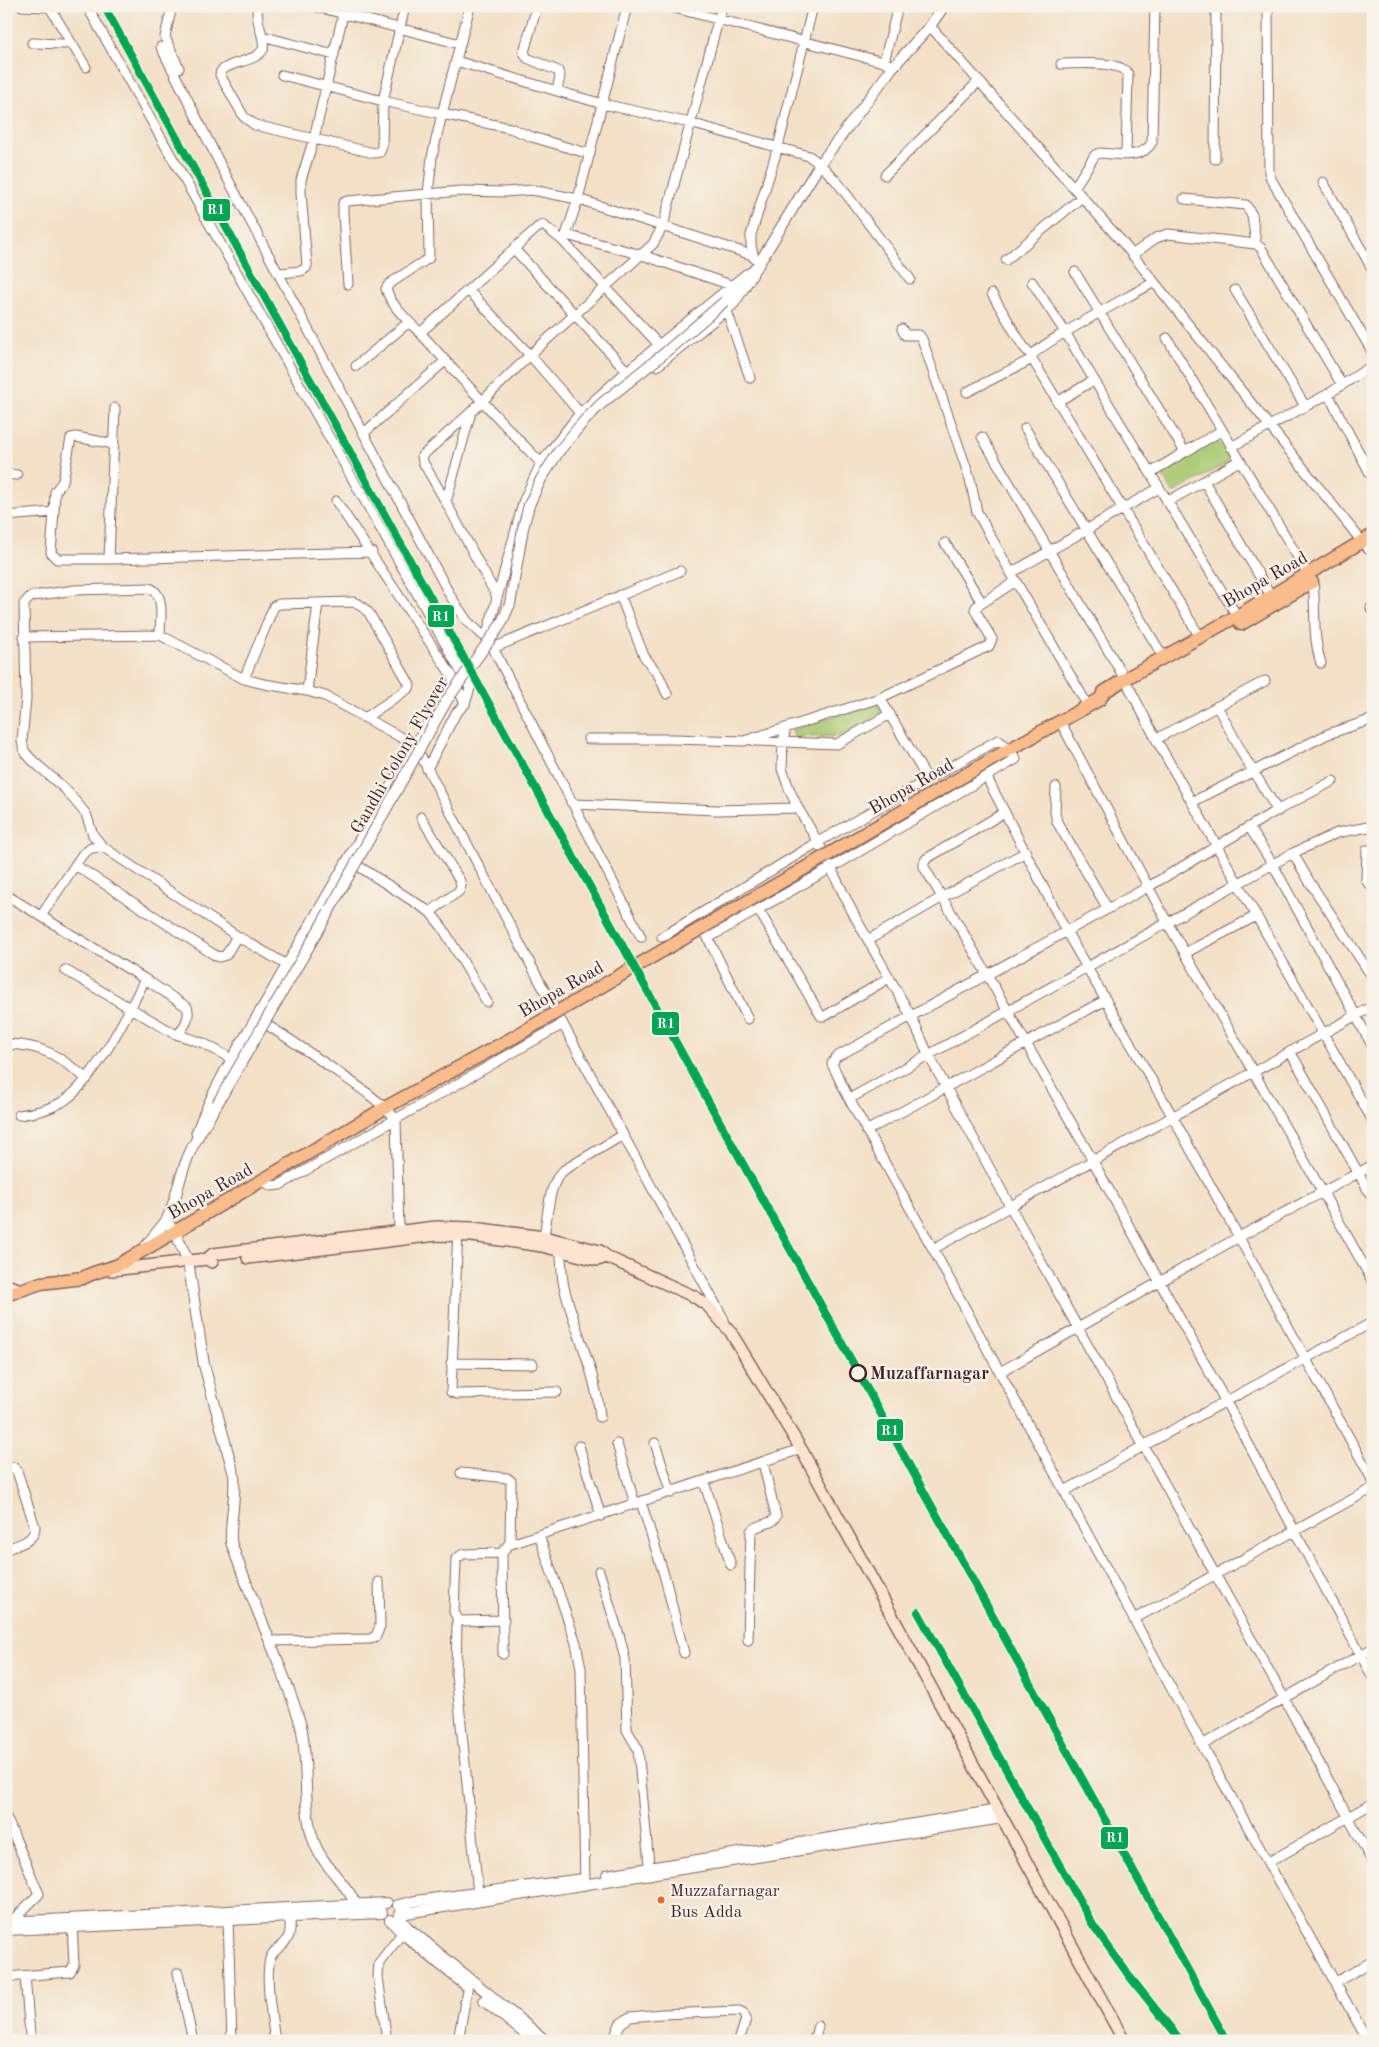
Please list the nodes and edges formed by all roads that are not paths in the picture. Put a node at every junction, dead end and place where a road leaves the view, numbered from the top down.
1 (22, 6) edge
2 (87, 6) edge
3 (172, 6) edge
4 (258, 6) edge
5 (314, 6) edge
6 (405, 6) edge
7 (470, 6) edge
8 (537, 6) edge
9 (627, 6) edge
10 (667, 6) edge
11 (722, 6) edge
12 (813, 6) edge
13 (898, 6) edge
14 (944, 6) edge
15 (1155, 6) edge
16 (1216, 6) edge
17 (1268, 6) edge
18 (50, 7) edge
19 (344, 10) edge
20 (719, 20) junction
21 (930, 26) junction
22 (401, 28) junction
23 (262, 36) junction
24 (71, 42) junction
25 (805, 42) junction
26 (32, 43) dead end
27 (460, 44) junction
28 (161, 47) dead end
29 (334, 55) junction
30 (456, 61) junction
31 (889, 64) junction
32 (1061, 64) dead end
33 (86, 67) dead end
34 (179, 68) dead end
35 (282, 74) dead end
36 (978, 82) junction
37 (326, 87) junction
38 (557, 91) junction
39 (383, 101) junction
40 (603, 104) junction
41 (442, 114) junction
42 (690, 123) junction
43 (314, 138) junction
44 (778, 147) junction
45 (590, 154) junction
46 (1126, 154) junction
47 (1215, 159) dead end
48 (820, 164) junction
49 (885, 175) dead end
50 (1323, 182) dead end
51 (1074, 188) junction
52 (428, 194) junction
53 (1082, 197) junction
54 (578, 199) junction
55 (1184, 199) dead end
56 (663, 226) junction
57 (564, 238) junction
58 (1256, 244) junction
59 (515, 250) junction
60 (642, 255) junction
61 (752, 255) junction
62 (1132, 255) junction
63 (1006, 260) dead end
64 (758, 265) junction
65 (1373, 270) edge
66 (1076, 272) dead end
67 (280, 273) junction
68 (910, 279) dead end
69 (1032, 282) dead end
70 (1154, 282) junction
71 (348, 284) dead end
72 (731, 285) junction
73 (605, 286) junction
74 (468, 290) junction
75 (1235, 290) dead end
76 (992, 294) dead end
77 (726, 306) junction
78 (1101, 312) junction
79 (575, 315) junction
80 (409, 322) junction
81 (902, 329) dead end
82 (1065, 332) junction
83 (420, 333) junction
84 (1168, 338) dead end
85 (660, 346) junction
86 (530, 354) junction
87 (1373, 354) edge
88 (1031, 357) junction
89 (445, 361) junction
90 (356, 366) dead end
91 (1373, 366) edge
92 (627, 371) junction
93 (750, 378) dead end
94 (1094, 380) junction
95 (1342, 385) junction
96 (967, 392) dead end
97 (1328, 394) junction
98 (481, 401) junction
99 (1058, 402) junction
100 (608, 404) dead end
101 (1305, 406) junction
102 (115, 408) dead end
103 (471, 412) junction
104 (580, 413) junction
105 (1270, 424) junction
106 (1025, 428) dead end
107 (1221, 431) junction
108 (364, 433) junction
109 (982, 437) dead end
110 (114, 444) junction
111 (1231, 447) junction
112 (1185, 452) junction
113 (1239, 461) junction
114 (542, 463) junction
115 (1150, 472) junction
116 (6, 474) edge
117 (17, 475) dead end
118 (1372, 477) edge
119 (1204, 481) junction
120 (1159, 488) junction
121 (336, 500) dead end
122 (446, 502) junction
123 (1167, 502) junction
124 (1122, 509) junction
125 (54, 512) junction
126 (6, 516) edge
127 (1085, 530) junction
128 (945, 543) dead end
129 (1369, 543) edge
130 (372, 552) junction
131 (1048, 552) junction
132 (109, 559) junction
133 (680, 571) dead end
134 (1013, 577) junction
135 (1310, 578) junction
136 (620, 595) junction
137 (1271, 596) junction
138 (497, 597) junction
139 (318, 603) junction
140 (982, 603) junction
141 (1237, 616) junction
142 (160, 635) junction
143 (24, 637) junction
144 (1200, 637) junction
145 (486, 638) junction
146 (493, 648) junction
147 (1164, 658) junction
148 (1321, 663) dead end
149 (244, 679) junction
150 (454, 679) junction
151 (1265, 681) dead end
152 (1127, 683) junction
153 (307, 691) junction
154 (667, 694) dead end
155 (880, 698) junction
156 (464, 704) junction
157 (1088, 706) junction
158 (1217, 706) junction
159 (890, 714) junction
160 (365, 718) junction
161 (1373, 720) edge
162 (1060, 721) junction
163 (786, 728) junction
164 (1156, 738) junction
165 (588, 739) dead end
166 (744, 741) junction
167 (783, 741) junction
168 (415, 745) junction
169 (1006, 751) junction
170 (427, 769) junction
171 (1254, 772) junction
172 (986, 776) junction
173 (928, 780) junction
174 (1333, 781) dead end
175 (1056, 787) dead end
176 (571, 802) junction
177 (1192, 802) junction
178 (798, 808) junction
179 (1278, 810) junction
180 (1005, 812) junction
181 (421, 817) dead end
182 (1373, 826) edge
183 (1250, 828) junction
184 (818, 842) junction
185 (103, 847) junction
186 (1217, 848) junction
187 (1367, 850) dead end
188 (1026, 852) junction
189 (1293, 853) junction
190 (347, 859) junction
191 (75, 865) junction
192 (1273, 865) junction
193 (831, 868) junction
194 (1238, 884) junction
195 (1373, 885) edge
196 (1148, 887) junction
197 (6, 895) edge
198 (941, 898) junction
199 (758, 909) junction
200 (1108, 909) junction
201 (430, 912) junction
202 (41, 916) junction
203 (698, 916) junction
204 (1256, 916) junction
205 (1167, 922) junction
206 (1066, 931) junction
207 (237, 936) junction
208 (640, 937) dead end
209 (662, 937) dead end
210 (708, 938) junction
211 (868, 940) junction
212 (1185, 954) junction
213 (287, 965) junction
214 (1086, 966) junction
215 (65, 970) dead end
216 (986, 974) junction
217 (889, 978) junction
218 (1373, 978) edge
219 (145, 979) junction
220 (1106, 1000) junction
221 (487, 1002) dead end
222 (1373, 1006) edge
223 (131, 1008) junction
224 (1007, 1012) junction
225 (1355, 1016) junction
226 (257, 1018) junction
227 (912, 1018) junction
228 (748, 1019) dead end
229 (563, 1024) junction
230 (1324, 1034) junction
231 (178, 1035) junction
232 (1025, 1043) junction
233 (6, 1044) edge
234 (1373, 1046) edge
235 (1291, 1052) junction
236 (928, 1054) junction
237 (230, 1058) junction
238 (1253, 1074) junction
239 (87, 1079) junction
240 (947, 1088) junction
241 (849, 1099) junction
242 (386, 1108) junction
243 (19, 1115) dead end
244 (1172, 1116) junction
245 (396, 1119) junction
246 (1373, 1120) edge
247 (866, 1131) junction
248 (623, 1135) junction
249 (187, 1159) junction
250 (1093, 1161) junction
251 (1373, 1165) edge
252 (1359, 1173) junction
253 (262, 1180) junction
254 (1323, 1193) junction
255 (1373, 1199) edge
256 (1010, 1206) junction
257 (166, 1220) junction
258 (399, 1231) junction
259 (174, 1232) junction
260 (458, 1232) junction
261 (1239, 1237) junction
262 (543, 1242) junction
263 (560, 1245) junction
264 (933, 1249) junction
265 (140, 1253) junction
266 (206, 1259) junction
267 (188, 1261) junction
268 (108, 1270) junction
269 (1373, 1282) edge
270 (1160, 1283) junction
271 (9, 1288) edge
272 (1373, 1322) edge
273 (1078, 1329) junction
274 (730, 1331) junction
275 (1306, 1357) junction
276 (451, 1363) junction
277 (533, 1364) dead end
278 (1000, 1372) junction
279 (557, 1392) dead end
280 (1226, 1402) junction
281 (600, 1416) dead end
282 (616, 1444) dead end
283 (655, 1444) dead end
284 (579, 1446) dead end
285 (1143, 1446) junction
286 (801, 1449) junction
287 (763, 1463) junction
288 (6, 1469) edge
289 (462, 1473) dead end
290 (1373, 1481) edge
291 (704, 1482) junction
292 (1373, 1488) edge
293 (1065, 1491) junction
294 (671, 1493) junction
295 (638, 1503) junction
296 (601, 1516) junction
297 (1296, 1531) junction
298 (539, 1535) junction
299 (510, 1544) junction
300 (6, 1550) edge
301 (502, 1553) junction
302 (731, 1565) dead end
303 (599, 1571) dead end
304 (1216, 1575) junction
305 (379, 1582) dead end
306 (1134, 1619) junction
307 (457, 1620) junction
308 (504, 1620) junction
309 (748, 1640) dead end
310 (270, 1641) junction
311 (1373, 1648) edge
312 (684, 1653) dead end
313 (503, 1654) dead end
314 (1361, 1655) junction
315 (1373, 1678) edge
316 (1284, 1698) junction
317 (1202, 1745) junction
318 (1373, 1803) edge
319 (1000, 1814) junction
320 (6, 1816) edge
321 (1348, 1816) junction
322 (1269, 1862) junction
323 (1373, 1863) edge
324 (649, 1871) junction
325 (585, 1882) junction
326 (478, 1893) junction
327 (387, 1903) junction
328 (358, 1908) junction
329 (382, 1913) junction
330 (397, 1914) junction
331 (290, 1916) junction
332 (228, 1919) junction
333 (72, 1923) junction
334 (8, 1926) edge
335 (404, 1930) junction
336 (1373, 1961) edge
337 (178, 1973) dead end
338 (25, 1976) junction
339 (6, 1977) edge
340 (1336, 1982) junction
341 (469, 1983) junction
342 (818, 2026) dead end
343 (30, 2035) dead end
344 (193, 2041) edge
345 (232, 2041) edge
346 (275, 2041) edge
347 (387, 2041) edge
348 (458, 2041) edge
349 (534, 2041) edge
350 (546, 2041) edge
351 (613, 2041) edge
352 (739, 2041) edge
353 (814, 2041) edge
354 (1124, 2041) edge
355 (1368, 2041) edge

1 - 18 street
2 - 156 street
3 - 34 street
4 - 23 street
5 - 19 street
6 - 22 street
7 - 27 street
8 - 38 street
9 - 40 street
10 - 20 street
11 - 20 street
12 - 25 street
13 - 31 street
14 - 21 street
15 - 46 street
16 - 47 street
17 - 87 street
18 - 24 street
19 - 22 street
19 - 29 street
20 - 25 street
20 - 42 street
21 - 31 street
21 - 36 street
22 - 27 street
22 - 39 street
23 - 29 street
23 - 43 street
24 - 26 street
24 - 33 street
25 - 31 street
25 - 44 street
27 - 30 street
28 - 67 street
29 - 37 street
30 - 38 street
30 - 41 street
31 - 48 street
32 - 46 street
35 - 37 street
36 - 49 street
36 - 51 street
37 - 39 street
37 - 43 street
38 - 40 street
39 - 41 street
39 - 43 street
40 - 42 street
40 - 45 street
41 - 45 street
41 - 52 street
42 - 44 street
42 - 56 street
43 - 67 street
44 - 48 street
44 - 61 street
45 - 54 street
46 - 51 street
48 - 64 street
48 - 68 street
50 - 65 street
51 - 53 street
52 - 54 street
52 - 71 street
52 - 80 street
53 - 62 street
53 - 63 street
54 - 56 street
54 - 57 street
55 - 58 street
56 - 60 street
56 - 61 street
57 - 59 street
57 - 60 street
57 - 73 street
58 - 62 street
58 - 95 street
59 - 74 street
59 - 79 street
60 - 72 street
60 - 73 street
61 - 64 street
62 - 70 street
64 - 72 street
64 - 77 street
66 - 78 street
67 - 108 street
69 - 82 street
70 - 78 street
70 - 105 street
72 - 85 street
73 - 79 street
73 - 85 street
74 - 83 street
74 - 86 street
75 - 101 street
76 - 88 street
77 - 93 street
77 - 100 street
77 - 249 street, Gandhi Colony Flyover, bridge
78 - 82 street
78 - 112 street
79 - 86 street
79 - 92 street
80 - 83 street
80 - 90 street
81 - 134 street
82 - 88 street
82 - 94 street
83 - 89 street
84 - 107 street
85 - 92 street
86 - 98 street
86 - 104 street
88 - 96 street
88 - 99 street
89 - 98 street
89 - 108 street
91 - 95 street
92 - 104 street
94 - 99 street
94 - 115 street
95 - 97 street
97 - 101 street
97 - 118 street
98 - 103 street
98 - 114 street
99 - 124 street
101 - 105 street
102 - 110 street
103 - 122 street
103 - 122 street
104 - 114 street
105 - 111 street
105 - 129 street
106 - 127 street
107 - 111 street
107 - 112 street
108 - 145 street
109 - 131 street
110 - 125 street
110 - 132 street
111 - 113 street
112 - 115 street
113 - 119 street
113 - 135 street
114 - 138 street
115 - 120 street
116 - 117 street
119 - 123 street
119 - 137 street
120 - 123 street
120 - 124 street
121 - 130 street
122 - 138 street
123 - 141 street
124 - 127 street
124 - 144 street
125 - 126 street
125 - 132 street
127 - 131 street
127 - 147 street
128 - 140 street
129 - 135 main road, Bhopa Road
130 - 132 street
130 - 150 street
131 - 134 street
131 - 152 street
133 - 136 street
134 - 140 street
134 - 157 street
135 - 137 main road, Bhopa Road
135 - 148 street
135 - 152 main road, Bhopa Road
136 - 146 street
136 - 154 street
137 - 141 main road, Bhopa Road
138 - 145 street
139 - 149 street
139 - 153 street
139 - 160 street
140 - 155 street
141 - 144 main road, Bhopa Road
142 - 143 street
142 - 143 street
142 - 149 street
143 - 185 street
144 - 147 main road, Bhopa Road
145 - 146 street
146 - 176 street
147 - 152 main road, Bhopa Road
149 - 153 street
150 - 156 street
150 - 168 street
151 - 158 street
152 - 157 main road, Bhopa Road
152 - 164 street
153 - 160 street
155 - 159 street
155 - 163 street
156 - 170 street
157 - 162 main road, Bhopa Road
158 - 164 street
158 - 171 street
159 - 167 street
159 - 173 street
160 - 168 street
161 - 171 street
162 - 169 main road, Bhopa Road
162 - 196 street
163 - 166 street
163 - 167 street
164 - 177 street
165 - 166 street
166 - 167 street
167 - 178 street
168 - 170 street
168 - 190 street
169 - 172 street
169 - 173 street
169 - 242 main road, Bhopa Road, bridge
170 - 229 street
171 - 177 street
171 - 179 street
172 - 180 street
172 - 193 street
173 - 184 street
174 - 179 street
175 - 200 street
176 - 178 street
176 - 208 street
177 - 186 street
178 - 184 street
179 - 183 street
180 - 188 street
180 - 198 street
181 - 201 street
182 - 189 street
183 - 186 street
183 - 192 street
184 - 193 street
184 - 203 street
185 - 191 street
185 - 207 street
186 - 194 street
186 - 196 street
187 - 195 street
188 - 198 street
188 - 206 street
189 - 192 street
189 - 218 street
190 - 201 street
190 - 213 street
191 - 202 street
191 - 207 street
192 - 194 street
192 - 225 street
193 - 199 street
193 - 211 street
194 - 204 street
194 - 205 street
196 - 200 street
196 - 205 street
197 - 202 street
198 - 211 street
198 - 216 street
199 - 210 street
199 - 217 street
200 - 206 street
201 - 221 street
202 - 219 street
203 - 209 street
203 - 210 street
204 - 212 street
204 - 230 street
205 - 212 street
205 - 214 street
206 - 214 street
206 - 216 street
207 - 213 street
210 - 228 street
211 - 217 street
212 - 238 street
213 - 226 street
214 - 220 street
214 - 224 street
215 - 223 street
216 - 224 street
216 - 227 street
217 - 227 street
219 - 223 street
219 - 231 street
220 - 232 street
220 - 244 street
222 - 225 street
223 - 231 street
223 - 239 street
224 - 232 street
224 - 236 street
225 - 230 street
225 - 234 street
226 - 237 street
226 - 242 street
227 - 236 street
227 - 241 street
229 - 245 street
229 - 248 street
230 - 235 street
230 - 246 street
231 - 237 street
232 - 240 street
232 - 250 street
233 - 239 street
235 - 238 street
235 - 252 street
236 - 240 street
236 - 241 street
237 - 249 street
238 - 244 street
238 - 254 street
239 - 243 street
240 - 247 street
240 - 256 street
241 - 247 street
242 - 245 street
242 - 253 main road, Bhopa Road
244 - 250 street
244 - 261 street
245 - 253 street
245 - 258 street
247 - 264 street
248 - 262 street
248 - 274 street
249 - 257 street, Gandhi Colony Flyover
250 - 256 street
250 - 270 street
251 - 252 street
252 - 254 street
252 - 255 street
253 - 259 main road, Bhopa Road
254 - 261 street
254 - 269 street
256 - 264 street
256 - 273 street
257 - 259 street
257 - 265 street, Gandhi Colony Flyover
258 - 260 main road
258 - 266 main road
259 - 265 main road, Bhopa Road
259 - 267 street
260 - 262 main road
260 - 266 main road
260 - 276 street
261 - 270 street
261 - 275 street
262 - 263 main road
263 - 274 main road
263 - 281 street
264 - 278 street
265 - 268 main road, Bhopa Road
266 - 267 main road
267 - 268 main road
267 - 310 street
268 - 271 main road, Bhopa Road
270 - 273 street
270 - 280 street
272 - 275 street
273 - 278 street
273 - 285 street
274 - 286 main road
275 - 280 street
275 - 290 street
276 - 277 street
276 - 279 street
278 - 293 street
280 - 285 street
280 - 297 street
282 - 295 street
283 - 294 street
284 - 296 street
285 - 293 street
285 - 304 street
286 - 287 street
286 - 319 main road
287 - 291 street
287 - 309 street
288 - 300 street
289 - 299 street
291 - 294 street
291 - 302 street
292 - 297 street
293 - 306 street
294 - 295 street
295 - 296 street
295 - 312 street
296 - 298 street
297 - 304 street
297 - 314 street
298 - 299 street
298 - 325 street
299 - 301 street
301 - 307 street
301 - 308 street
303 - 324 street
304 - 306 street
304 - 316 street
305 - 310 street
306 - 317 street
307 - 308 street
307 - 326 street
308 - 313 street
310 - 328 street
311 - 314 street
314 - 315 street
314 - 316 street
316 - 317 street
316 - 321 street
317 - 322 street
318 - 321 street
319 - 324 street
319 - 354 main road
320 - 334 street
321 - 322 street
321 - 323 street
322 - 340 street
324 - 325 street
325 - 326 street
325 - 330 street
326 - 330 street
327 - 328 street
327 - 329 street
327 - 330 street
328 - 329 street
328 - 331 street
328 - 333 street
329 - 330 street
330 - 335 street
331 - 332 street
331 - 346 street
332 - 333 street
332 - 345 street
333 - 334 street
333 - 338 street
335 - 341 street
335 - 347 street
336 - 340 street
337 - 344 street
338 - 339 street
338 - 343 street
340 - 355 street
341 - 348 street
341 - 349 street
341 - 350 street
342 - 353 street
351 - 352 street

